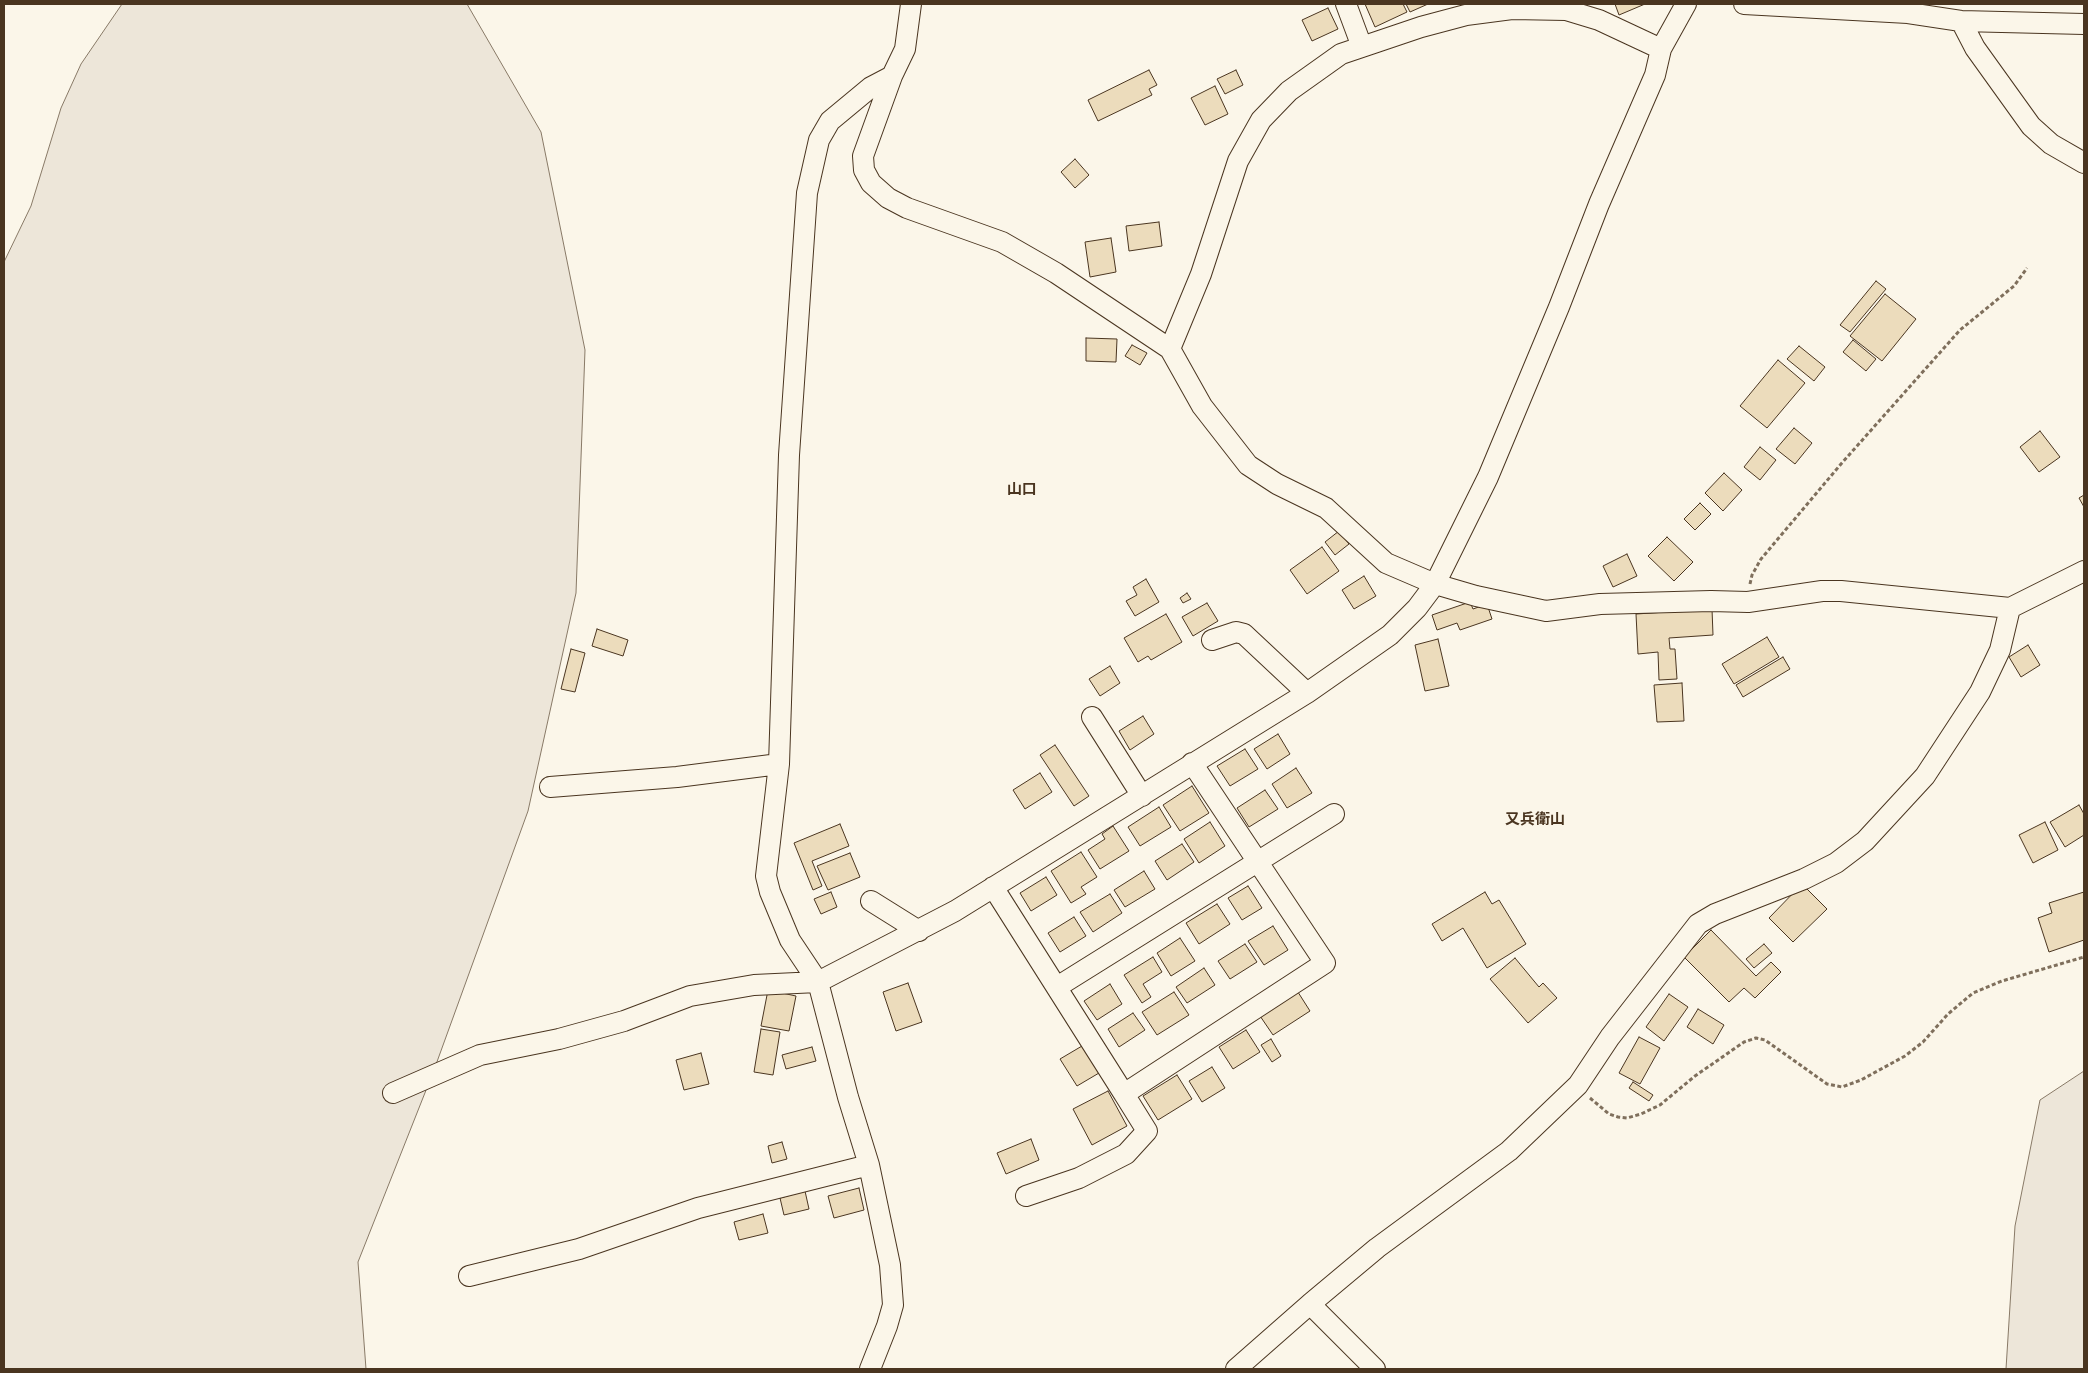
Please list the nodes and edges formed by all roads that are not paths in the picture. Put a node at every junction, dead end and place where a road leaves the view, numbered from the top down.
1 (912, 4) edge
2 (1346, 4) edge
3 (1686, 4) edge
4 (1744, 4) edge
5 (1464, 9) edge
6 (1961, 21) junction
7 (2084, 24) edge
8 (1362, 47) junction
9 (1660, 49) junction
10 (892, 76) junction
11 (2084, 162) edge
12 (1170, 349) junction
13 (2084, 571) edge
14 (1435, 584) junction
15 (2010, 608) junction
16 (1212, 640) dead end
17 (1307, 693) junction
18 (1092, 717) dead end
19 (1192, 763) junction
20 (779, 764) junction
21 (550, 787) dead end
22 (1142, 796) junction
23 (1334, 814) dead end
24 (1257, 863) junction
25 (993, 887) junction
26 (871, 902) dead end
27 (919, 931) junction
28 (818, 982) junction
29 (1057, 987) junction
30 (393, 1093) dead end
31 (1124, 1094) junction
32 (869, 1165) junction
33 (1026, 1196) dead end
34 (469, 1276) dead end
35 (1310, 1304) junction
36 (870, 1369) edge
37 (1236, 1369) edge
38 (1375, 1369) edge

1 - 10 street
2 - 8 street
3 - 9 street
4 - 6 street
5 - 8 street
5 - 9 street
6 - 7 street
6 - 11 street
8 - 12 street
9 - 14 street
10 - 12 street
10 - 20 street
12 - 14 street
13 - 15 street
14 - 15 street
14 - 17 street
15 - 35 street
16 - 17 street
17 - 19 street
18 - 22 street
19 - 22 street
19 - 24 street
20 - 21 street
20 - 28 street
22 - 25 street
23 - 24 street
24 - 29 street
24 - 31 street
25 - 27 street
25 - 29 street
26 - 27 street
27 - 28 street
28 - 30 street
28 - 32 street
29 - 31 street
31 - 33 street
32 - 34 street
32 - 36 street
35 - 37 street
35 - 38 street

